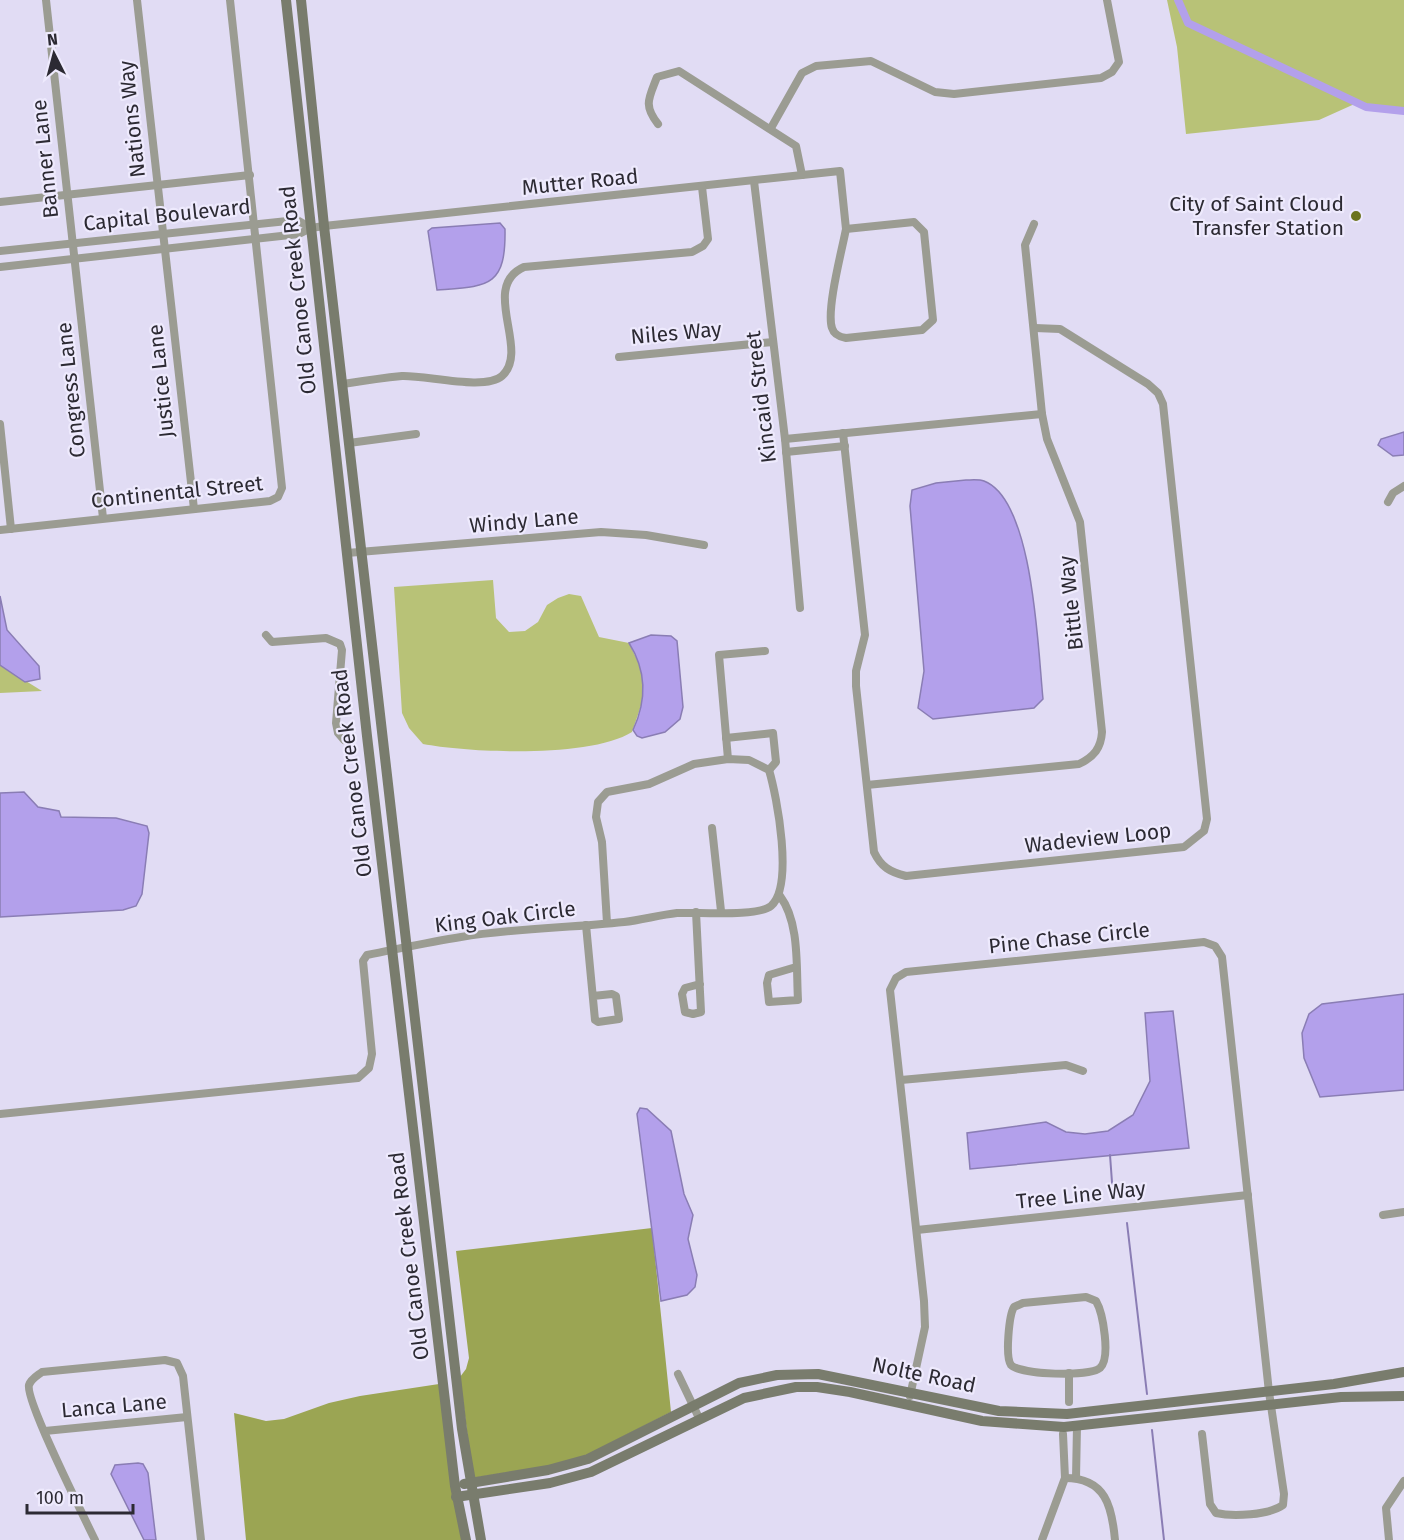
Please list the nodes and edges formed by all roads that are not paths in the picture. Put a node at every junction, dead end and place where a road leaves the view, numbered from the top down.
1 (46, 0) edge
2 (137, 0) edge
3 (230, 0) edge
4 (286, 0) edge
5 (302, 0) edge
6 (1107, 0) edge
7 (658, 124) dead end
8 (771, 128) junction
9 (250, 175) junction
10 (802, 175) junction
11 (754, 181) junction
12 (157, 186) junction
13 (702, 187) junction
14 (67, 194) junction
15 (0, 202) edge
16 (1034, 224) dead end
17 (255, 225) junction
18 (324, 226) junction
19 (311, 228) junction
20 (846, 229) junction
21 (163, 235) junction
22 (257, 239) junction
23 (72, 243) junction
24 (165, 249) junction
25 (0, 251) edge
26 (74, 259) junction
27 (0, 267) edge
28 (1035, 328) junction
29 (772, 342) junction
30 (619, 357) dead end
31 (343, 384) junction
32 (1042, 414) junction
33 (0, 424) edge
34 (843, 433) junction
35 (416, 434) dead end
36 (785, 439) junction
37 (350, 443) junction
38 (845, 446) junction
39 (786, 452) junction
40 (1404, 486) edge
41 (1388, 502) dead end
42 (194, 509) junction
43 (103, 518) junction
44 (11, 529) junction
45 (0, 530) edge
46 (704, 545) dead end
47 (362, 552) junction
48 (347, 553) junction
49 (800, 608) dead end
50 (266, 635) dead end
51 (765, 651) dead end
52 (726, 738) junction
53 (344, 740) dead end
54 (728, 759) junction
55 (769, 770) junction
56 (867, 785) junction
57 (712, 828) dead end
58 (780, 896) junction
59 (721, 911) junction
60 (696, 912) junction
61 (608, 923) junction
62 (586, 925) junction
63 (407, 949) junction
64 (393, 950) junction
65 (796, 968) junction
66 (700, 984) junction
67 (593, 996) junction
68 (1083, 1071) dead end
69 (901, 1080) junction
70 (424, 1094) junction
71 (410, 1095) junction
72 (0, 1114) edge
73 (1248, 1195) junction
74 (1404, 1212) edge
75 (1383, 1215) dead end
76 (918, 1230) junction
77 (1404, 1372) edge
78 (1067, 1373) junction
79 (678, 1374) dead end
80 (1269, 1392) junction
81 (911, 1393) junction
82 (1404, 1396) edge
83 (1067, 1402) junction
84 (1272, 1405) junction
85 (690, 1406) junction
86 (907, 1406) junction
87 (1057, 1414) junction
88 (187, 1417) junction
89 (699, 1418) junction
90 (1070, 1426) junction
91 (45, 1431) junction
92 (1202, 1434) dead end
93 (1071, 1478) junction
94 (1404, 1481) edge
95 (471, 1489) junction
96 (456, 1491) junction
97 (95, 1540) edge
98 (201, 1540) edge
99 (466, 1540) edge
100 (481, 1540) edge
101 (1042, 1540) edge
102 (1115, 1540) edge
103 (1389, 1540) edge

1 - 14 street, Banner Lane
2 - 12 street, Nations Way
3 - 9 street, Continental Street
4 - 19 main road, Old Canoe Creek Road
5 - 18 main road, Old Canoe Creek Road
6 - 8 street
7 - 8 street
8 - 10 street
9 - 12 street
9 - 17 street, Continental Street
10 - 11 street, Mutter Road
10 - 20 street, Mutter Road
11 - 13 street, Mutter Road
11 - 29 street, Kincaid Street
12 - 14 street
12 - 21 street, Nations Way
13 - 18 street, Mutter Road
13 - 31 street
14 - 15 street
14 - 23 street, Banner Lane
16 - 28 street, Bittle Way
17 - 19 street, Capital Boulevard
17 - 21 street, Capital Boulevard
17 - 22 street, Continental Street
18 - 19 street, Mutter Road
18 - 31 main road, Old Canoe Creek Road
19 - 22 street, Capital Boulevard
19 - 48 main road, Old Canoe Creek Road
20 - 20 street
21 - 23 street, Capital Boulevard
21 - 24 street, Nations Way
22 - 24 street, Capital Boulevard
22 - 42 street, Continental Street
23 - 25 street, Capital Boulevard
23 - 26 street, Banner Lane
24 - 26 street, Capital Boulevard
24 - 42 street, Justice Lane
26 - 27 street, Capital Boulevard
26 - 43 street, Congress Lane
28 - 32 street, Bittle Way
28 - 56 street, Wadeview Loop
29 - 30 street, Niles Way
29 - 36 street, Kincaid Street
31 - 37 main road, Old Canoe Creek Road
32 - 34 street
32 - 56 street, Bittle Way
33 - 44 street
34 - 36 street
34 - 38 street, Wadeview Loop
35 - 37 street
36 - 39 street, Kincaid Street
37 - 47 main road, Old Canoe Creek Road
38 - 39 street
38 - 56 street, Wadeview Loop
39 - 49 street, Kincaid Street
40 - 41 street
42 - 43 street, Continental Street
43 - 44 street, Continental Street
44 - 45 street, Continental Street
46 - 47 street, Windy Lane
47 - 48 street, Windy Lane
47 - 63 main road, Old Canoe Creek Road
48 - 64 main road, Old Canoe Creek Road
50 - 53 street
51 - 52 street
52 - 54 street
52 - 55 street
54 - 55 street, King Oak Circle
54 - 61 street, King Oak Circle
55 - 58 street
57 - 59 street
58 - 59 street, King Oak Circle
58 - 65 street
59 - 60 street, King Oak Circle
60 - 61 street, King Oak Circle
60 - 66 street
61 - 62 street, King Oak Circle
62 - 63 street, King Oak Circle
62 - 67 street
63 - 64 street, King Oak Circle
63 - 70 main road, Old Canoe Creek Road
64 - 71 main road, Old Canoe Creek Road
64 - 72 street, King Oak Circle
65 - 65 street
66 - 66 street
67 - 67 street
68 - 69 street
69 - 73 street, Pine Chase Circle
69 - 76 street, Pine Chase Circle
70 - 71 main road
70 - 95 main road, Old Canoe Creek Road
71 - 96 main road, Old Canoe Creek Road
73 - 76 street, Tree Line Way
73 - 80 street, Pine Chase Circle
74 - 75 street
76 - 81 street, Pine Chase Circle
77 - 80 main road, Nolte Road
78 - 78 street
78 - 83 street
79 - 85 street
80 - 84 street, Pine Chase Circle
80 - 90 main road, Nolte Road
81 - 85 main road, Nolte Road
81 - 86 street, Pine Chase Circle
81 - 87 main road, Nolte Road
82 - 84 main road, Nolte Road
83 - 87 main road
83 - 90 main road
84 - 90 main road, Nolte Road
84 - 92 street, Pine Chase Circle
85 - 89 street
85 - 95 main road, Nolte Road
86 - 89 main road, Nolte Road
86 - 90 main road, Nolte Road
87 - 90 main road, Nolte Road
88 - 91 street, Lanca Lane
88 - 91 street
88 - 98 street
89 - 95 main road, Nolte Road
90 - 93 street
90 - 93 street
91 - 97 street
93 - 101 street
93 - 102 street
94 - 103 street
95 - 96 main road, Nolte Road
95 - 100 main road, Old Canoe Creek Road
96 - 99 main road, Old Canoe Creek Road

